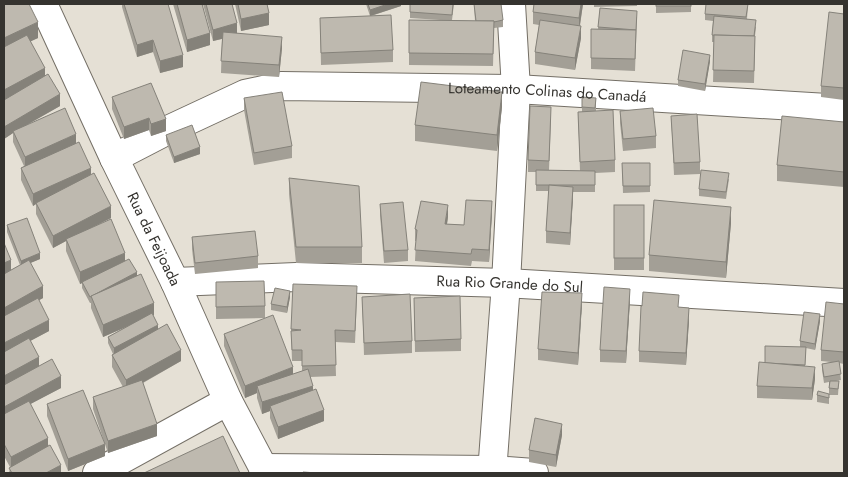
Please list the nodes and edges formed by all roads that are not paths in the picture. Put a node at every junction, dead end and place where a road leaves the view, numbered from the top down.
1 (511, 4) edge
2 (48, 5) edge
3 (516, 89) junction
4 (844, 109) edge
5 (114, 158) junction
6 (175, 282) junction
7 (506, 284) junction
8 (844, 303) edge
9 (228, 401) junction
10 (264, 471) edge
11 (492, 472) edge
12 (97, 473) edge
13 (534, 473) edge

1 - 3 street
2 - 5 street, Rua da Feijoada
3 - 4 street, Loteamento Colinas do Canadá
3 - 5 street, Loteamento Colinas do Canadá
3 - 7 street
5 - 6 street, Rua da Feijoada
6 - 7 street, Rua Rio Grande do Sul
6 - 9 street, Rua da Feijoada
7 - 8 street, Rua Rio Grande do Sul
7 - 11 street
9 - 10 street, Rua da Feijoada
9 - 12 street
10 - 11 street
11 - 13 street

